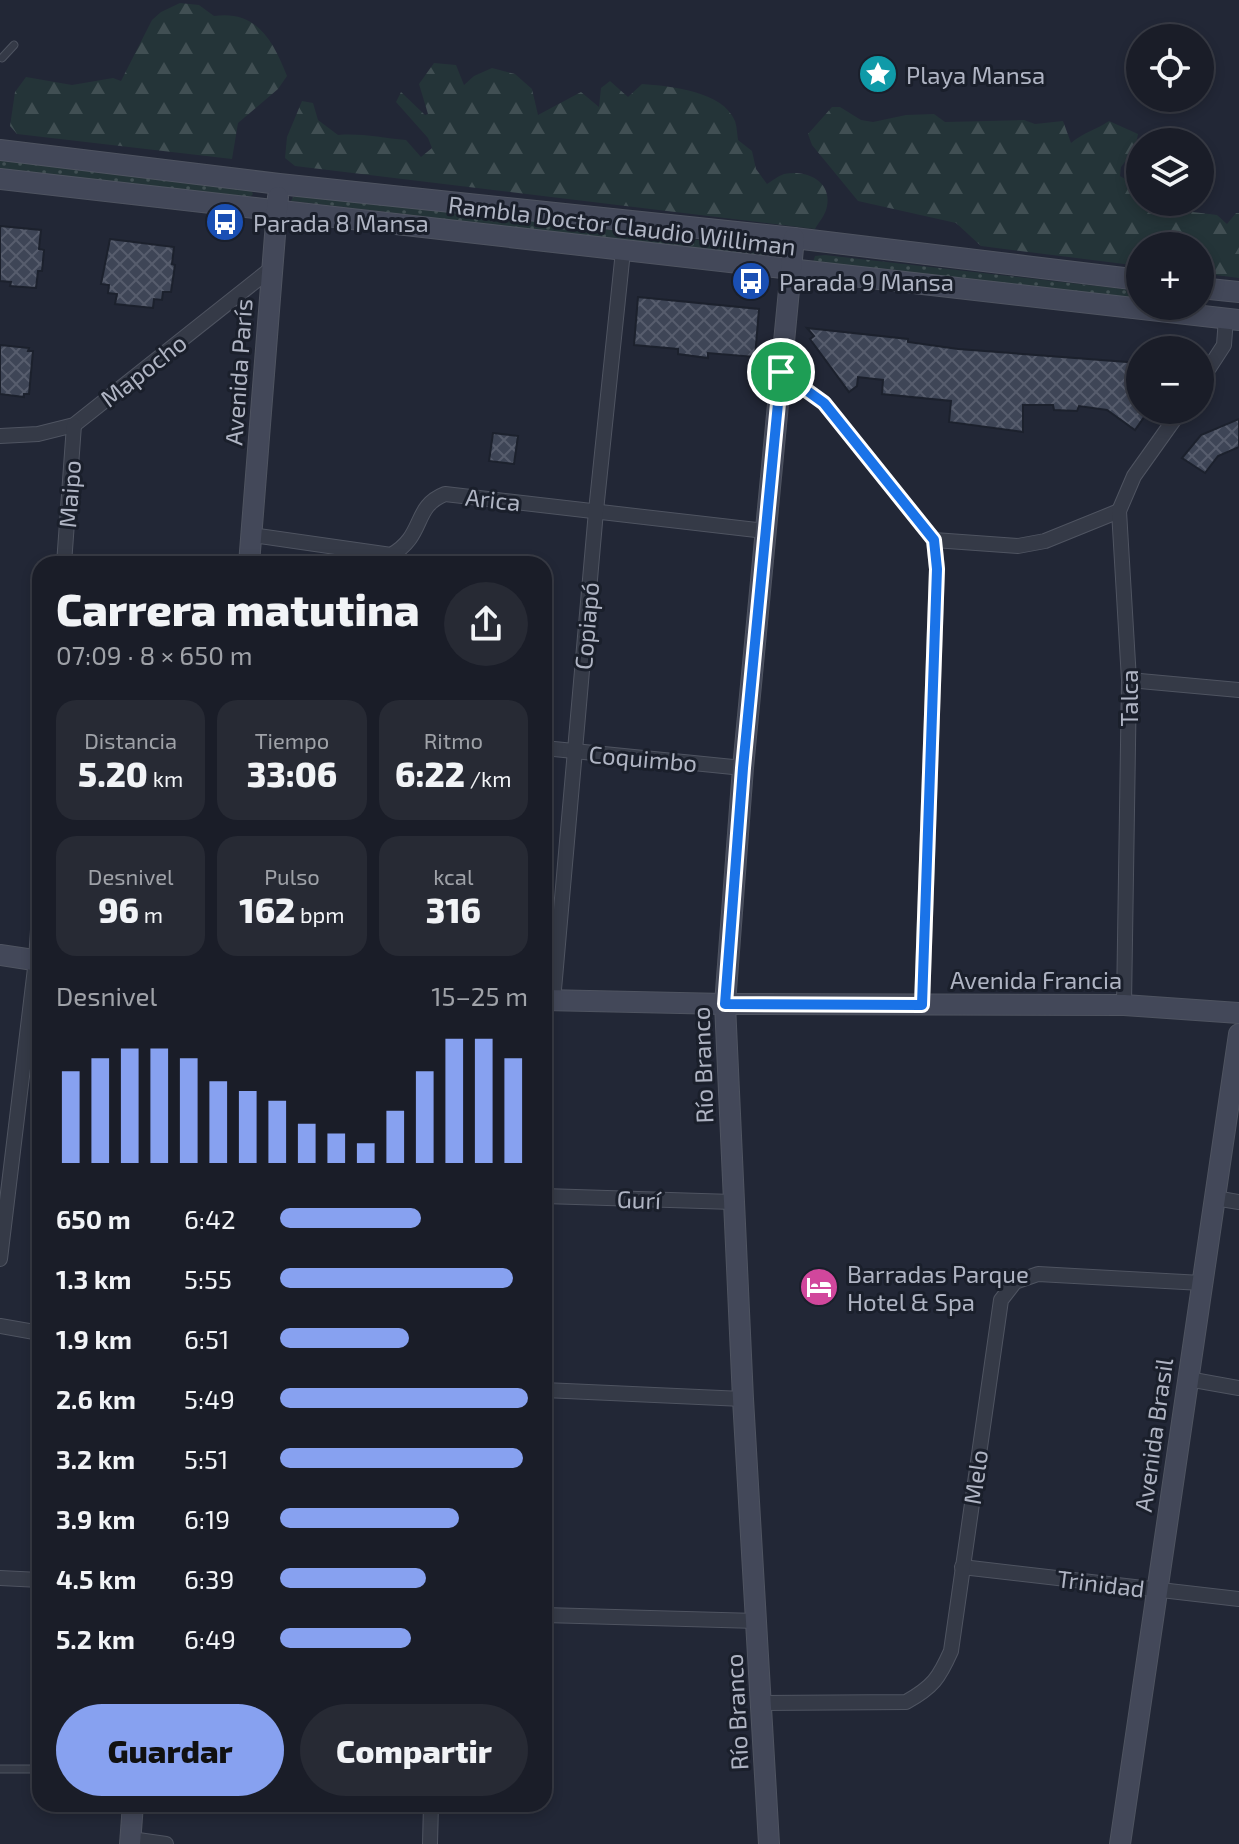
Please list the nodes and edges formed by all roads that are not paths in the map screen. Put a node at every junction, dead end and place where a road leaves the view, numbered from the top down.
1 (14, 45) dead end
2 (2, 58) edge
3 (0, 150) edge
4 (0, 179) edge
5 (279, 184) junction
6 (277, 211) junction
7 (794, 238) junction
8 (623, 251) junction
9 (272, 268) junction
10 (791, 270) junction
11 (1126, 278) edge
12 (1214, 289) edge
13 (1239, 292) edge
14 (1233, 319) edge
15 (1214, 360) edge
16 (781, 372) junction
17 (1171, 424) edge
18 (74, 425) junction
19 (0, 436) edge
20 (596, 511) junction
21 (1119, 511) junction
22 (765, 531) junction
23 (252, 535) junction
24 (934, 540) junction
25 (322, 547) junction
26 (65, 556) edge
27 (250, 556) edge
28 (328, 556) edge
29 (1129, 680) junction
30 (1239, 690) edge
31 (552, 749) edge
32 (574, 752) junction
33 (743, 768) junction
34 (0, 955) edge
35 (32, 960) edge
36 (552, 970) edge
37 (552, 1000) edge
38 (725, 1004) junction
39 (922, 1005) junction
40 (1124, 1005) junction
41 (32, 1008) edge
42 (1239, 1013) edge
43 (1239, 1034) edge
44 (552, 1196) edge
45 (1215, 1198) junction
46 (733, 1202) junction
47 (1239, 1202) edge
48 (0, 1259) edge
49 (1202, 1283) junction
50 (0, 1326) edge
51 (32, 1332) edge
52 (1188, 1379) junction
53 (1239, 1388) edge
54 (552, 1390) edge
55 (743, 1399) junction
56 (962, 1567) junction
57 (0, 1578) edge
58 (32, 1580) edge
59 (1157, 1589) junction
60 (1239, 1599) edge
61 (552, 1615) edge
62 (757, 1621) junction
63 (762, 1703) junction
64 (0, 1769) edge
65 (32, 1769) edge
66 (132, 1812) edge
67 (431, 1812) edge
68 (130, 1842) edge
69 (166, 1844) edge
70 (430, 1844) edge
71 (769, 1844) edge
72 (1120, 1844) edge

1 - 2 lane
3 - 5 street, Rambla Doctor Claudio Williman
4 - 6 street, Rambla Doctor Claudio Williman
5 - 6 street, Avenida París
5 - 7 street, Rambla Doctor Claudio Williman
6 - 8 street, Rambla Doctor Claudio Williman
6 - 9 street, Avenida París
7 - 10 street, Río Branco
7 - 11 street, Rambla Doctor Claudio Williman
8 - 10 street, Rambla Doctor Claudio Williman
8 - 20 street, Copiapó
9 - 18 street, Mapocho
9 - 23 street, Avenida París
10 - 14 street, Rambla Doctor Claudio Williman
10 - 16 street, Río Branco
12 - 13 street
14 - 15 street
16 - 22 street, Río Branco
16 - 24 street
17 - 21 street, Talca
18 - 19 street, Mapocho
18 - 26 street, Maipo
20 - 22 street, Arica
20 - 25 street, Arica
20 - 32 street, Copiapó
21 - 24 street
21 - 29 street, Talca
22 - 33 street, Río Branco
23 - 25 street, Arica
23 - 27 street, Avenida París
24 - 39 street
25 - 28 street
29 - 30 street
29 - 40 street, Talca
31 - 32 street, Coquimbo
32 - 33 street, Coquimbo
32 - 36 street, Copiapó
33 - 38 street, Río Branco
34 - 35 street
37 - 38 street, Avenida Francia
38 - 39 street, Avenida Francia
38 - 46 street, Río Branco
39 - 40 street, Avenida Francia
40 - 42 street, Avenida Francia
41 - 48 street
43 - 45 street, Avenida Brasil
44 - 46 street, Gurí
45 - 47 street
45 - 49 street, Avenida Brasil
46 - 55 street, Río Branco
49 - 52 street, Avenida Brasil
49 - 56 street, Melo
50 - 51 street
52 - 53 street
52 - 59 street, Avenida Brasil
54 - 55 street
55 - 62 street, Río Branco
56 - 59 street, Trinidad
56 - 63 street, Melo
57 - 58 street
59 - 60 street, Trinidad
59 - 72 street, Avenida Brasil
61 - 62 street
62 - 63 street, Río Branco
63 - 71 street, Río Branco
64 - 65 lane
66 - 68 street
67 - 70 street
68 - 69 street

